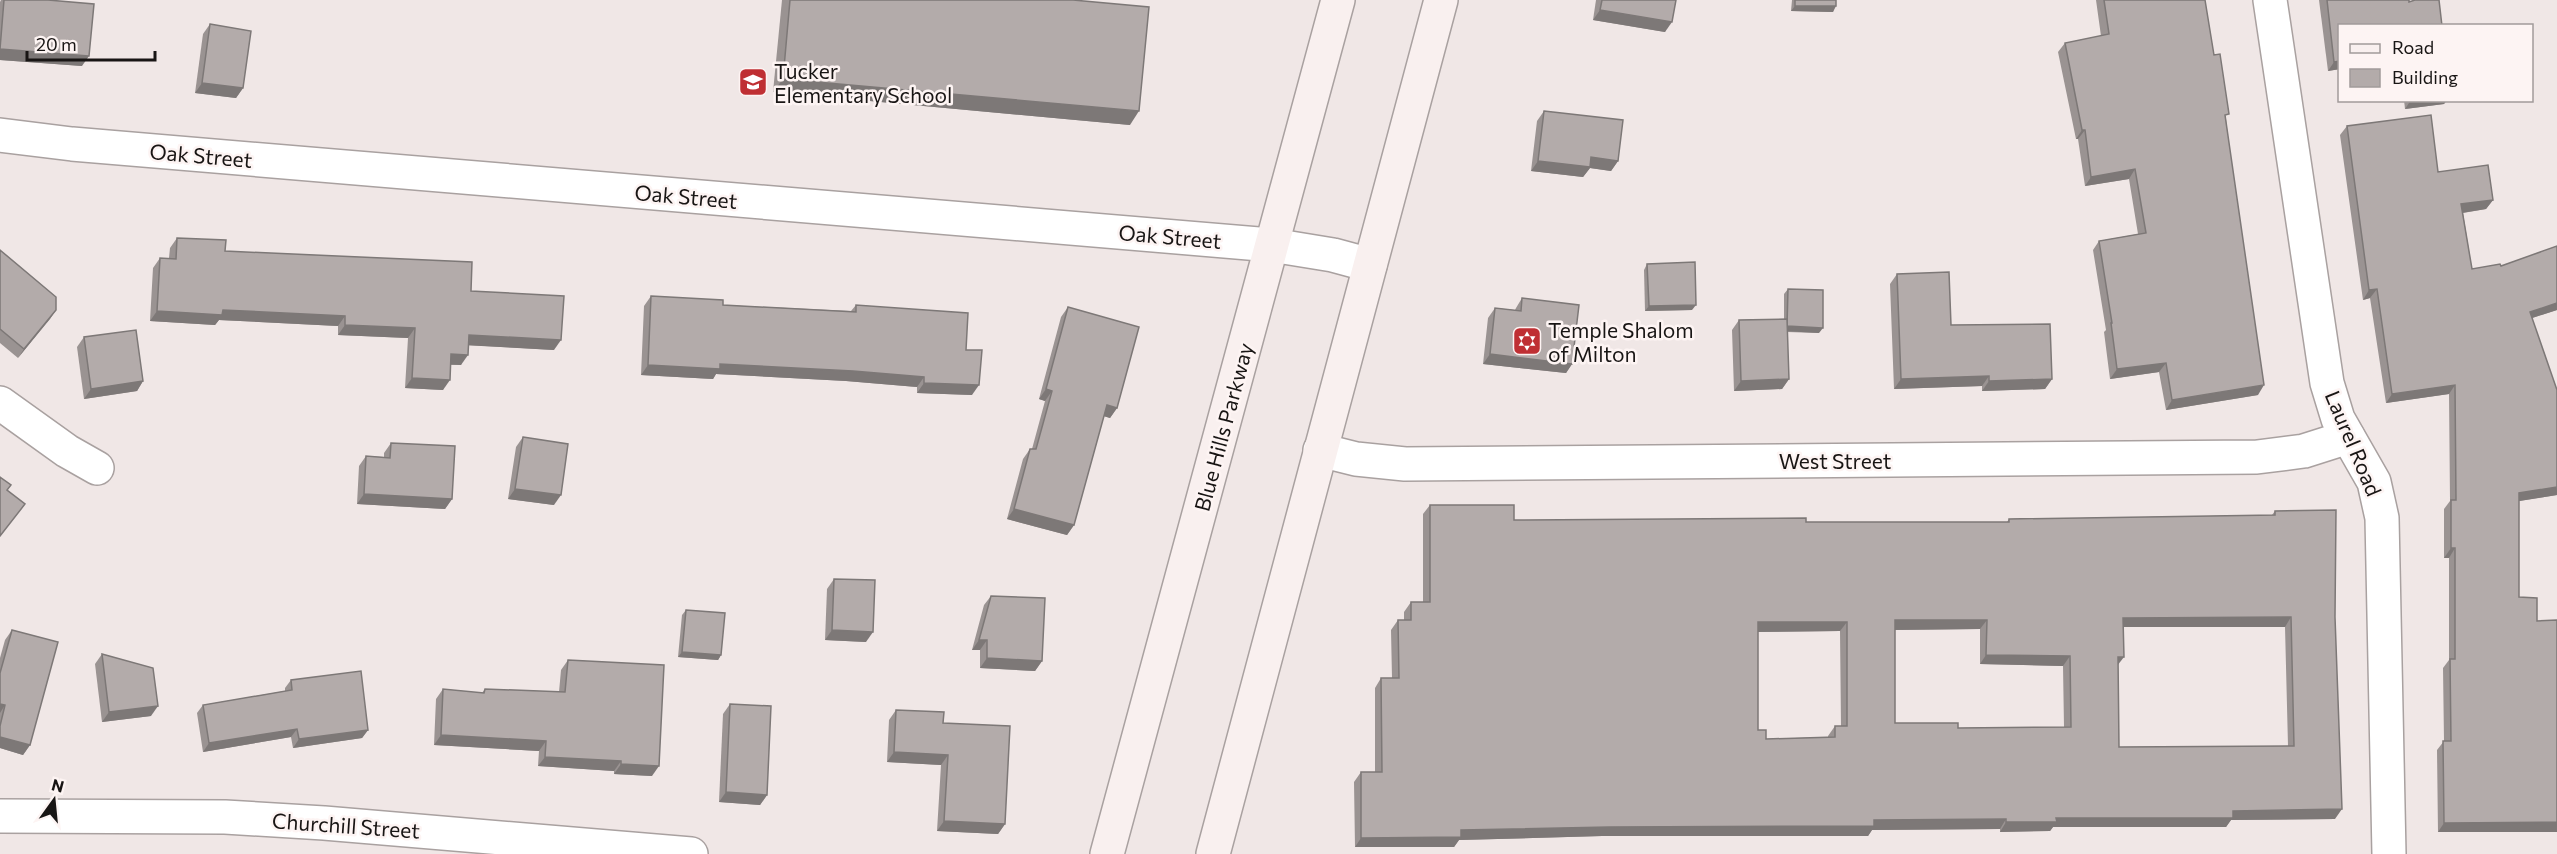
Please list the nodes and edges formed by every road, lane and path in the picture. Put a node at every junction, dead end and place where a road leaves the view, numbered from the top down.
1 (1338, 0) edge
2 (1441, 0) edge
3 (2270, 0) edge
4 (0, 135) edge
5 (1272, 245) junction
6 (1370, 265) junction
7 (0, 403) edge
8 (2348, 437) junction
9 (1320, 450) junction
10 (97, 468) dead end
11 (0, 816) edge
12 (691, 854) edge
13 (1107, 854) edge
14 (1213, 854) edge
15 (2389, 854) edge

1 - 5 main road, Blue Hills Parkway
2 - 6 main road
3 - 8 street, Laurel Road
4 - 5 street, Oak Street
5 - 6 street, Oak Street
5 - 13 main road, Blue Hills Parkway
6 - 9 main road
7 - 10 street
8 - 9 street, West Street
8 - 15 street, Laurel Road
9 - 14 main road
11 - 12 street, Churchill Street

